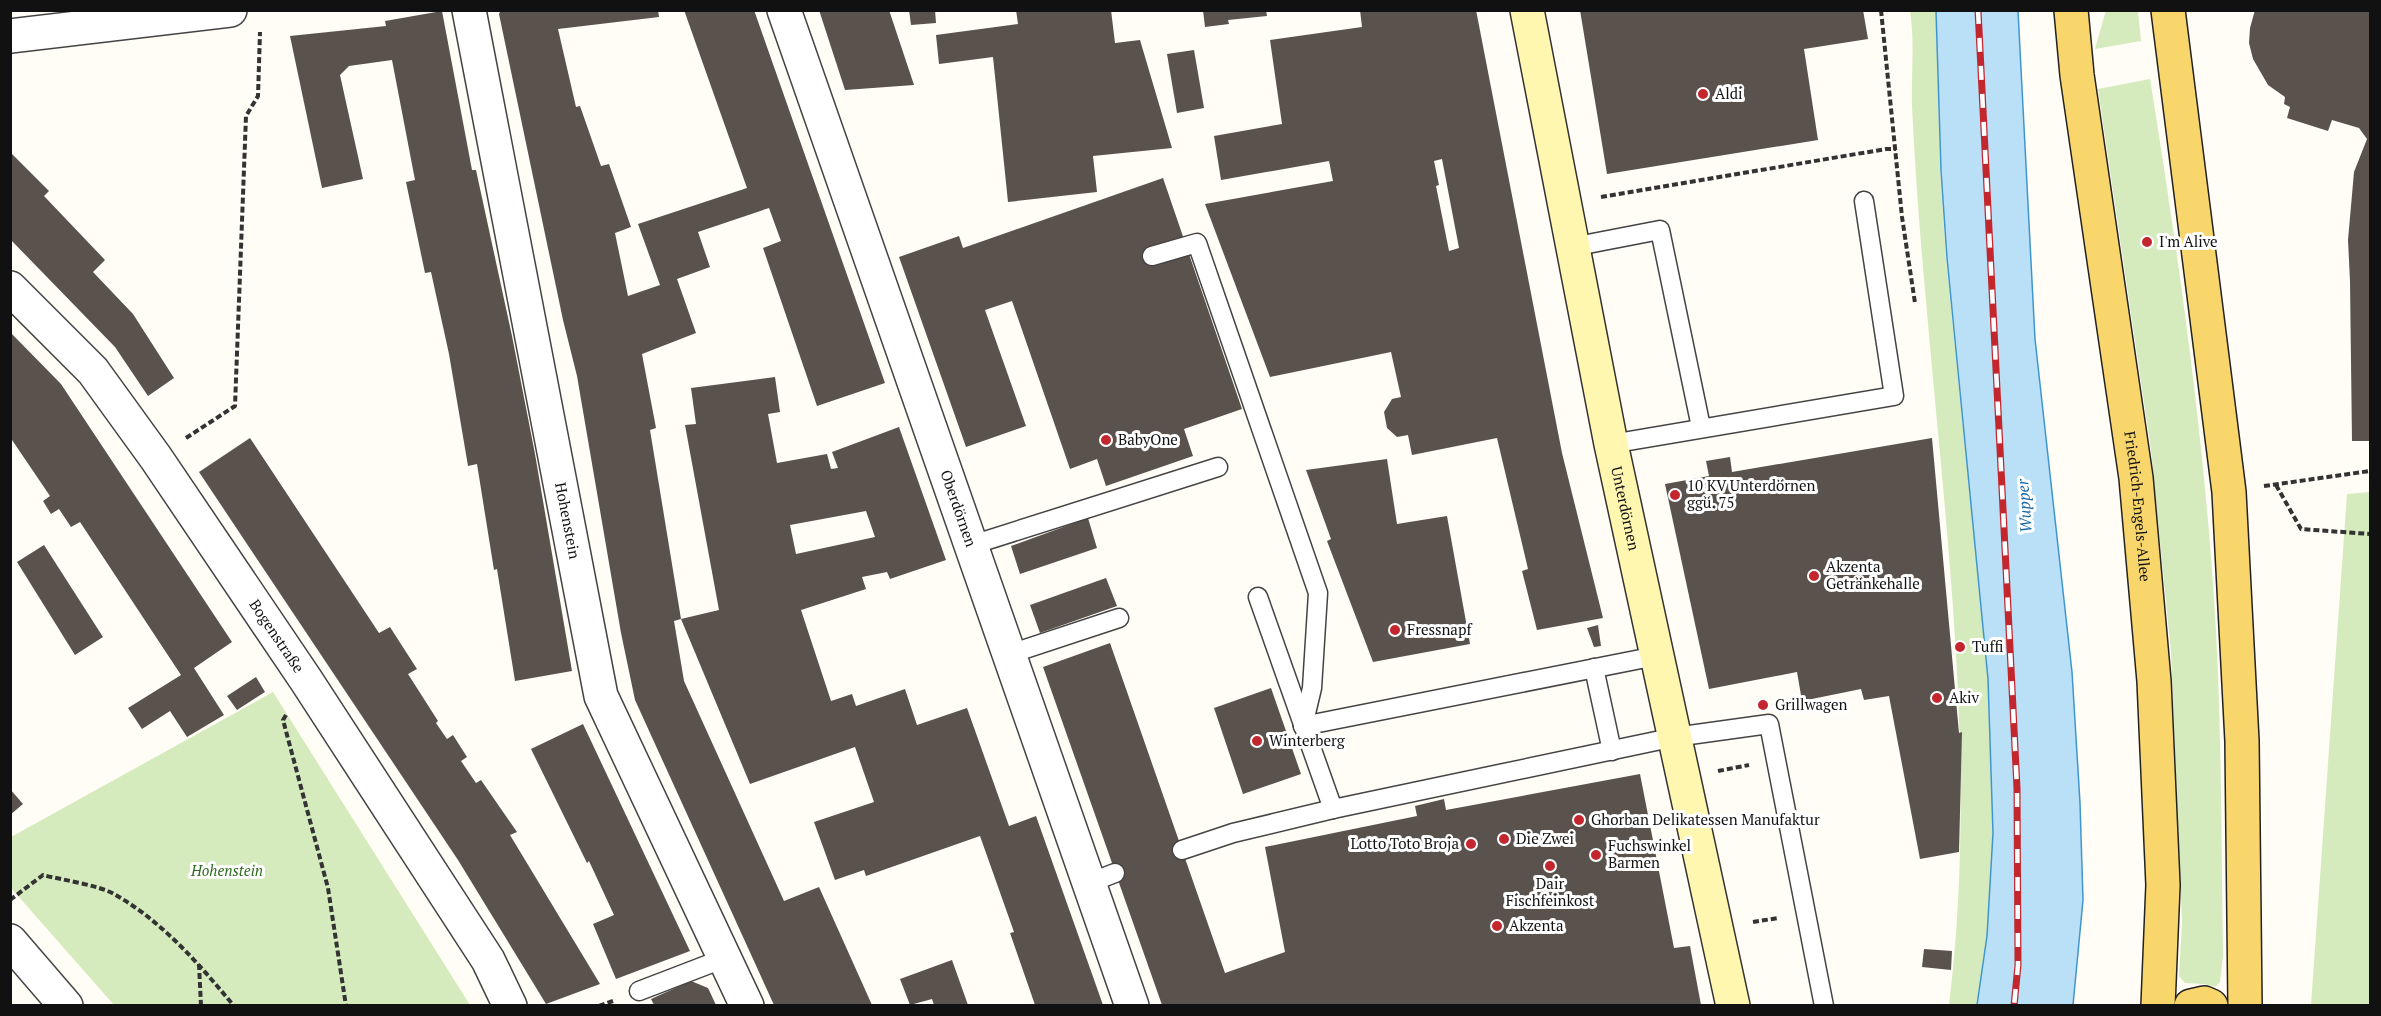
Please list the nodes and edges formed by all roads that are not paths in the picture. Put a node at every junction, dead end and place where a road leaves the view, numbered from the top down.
1 (230, 10) edge
2 (469, 10) edge
3 (784, 10) edge
4 (1527, 10) edge
5 (2071, 10) edge
6 (2172, 16) edge
7 (10, 36) edge
8 (1864, 201) dead end
9 (1572, 247) junction
10 (1152, 256) dead end
11 (10, 288) edge
12 (1701, 427) junction
13 (1611, 444) junction
14 (1218, 466) dead end
15 (972, 545) junction
16 (1258, 597) dead end
17 (1119, 618) dead end
18 (1010, 654) junction
19 (1656, 656) junction
20 (1594, 668) junction
21 (1303, 726) junction
22 (1675, 737) junction
23 (1612, 751) junction
24 (1333, 809) junction
25 (1182, 850) dead end
26 (10, 941) edge
27 (725, 957) junction
28 (639, 991) dead end
29 (66, 1005) edge
30 (510, 1005) edge
31 (747, 1005) edge
32 (1132, 1005) edge
33 (1733, 1005) edge
34 (1824, 1005) edge
35 (2158, 1005) edge
36 (2191, 1005) edge
37 (2211, 1005) edge
38 (2245, 1005) edge

1 - 7 street
2 - 27 street, Hohenstein
3 - 15 street, Oberdörnen
4 - 9 street, Unterdörnen
5 - 35 main road, Friedrich-Engels-Allee
6 - 38 main road
8 - 12 lane
9 - 12 lane
9 - 13 street, Unterdörnen
10 - 21 lane
11 - 30 street, Bogenstraße
12 - 13 lane
13 - 19 street, Unterdörnen
14 - 15 lane
15 - 18 street, Oberdörnen
16 - 21 lane
17 - 18 lane
18 - 32 street, Oberdörnen
19 - 20 lane
19 - 22 street, Unterdörnen
20 - 21 lane
20 - 23 lane
21 - 24 lane
22 - 23 lane
22 - 33 street, Unterdörnen
22 - 34 lane
23 - 24 lane
24 - 25 lane
26 - 29 street
27 - 28 lane
27 - 31 street, Hohenstein
36 - 37 main road

